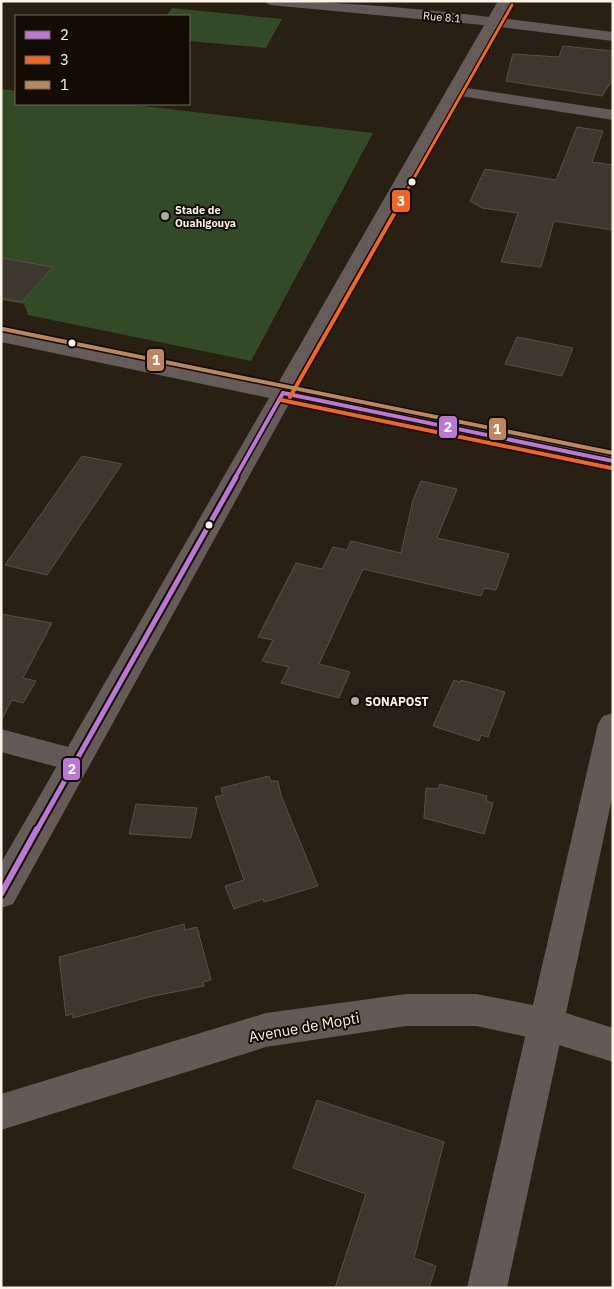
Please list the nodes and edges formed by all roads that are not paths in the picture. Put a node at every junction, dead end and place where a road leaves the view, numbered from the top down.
1 (270, 1) edge
2 (505, 1) edge
3 (492, 22) junction
4 (613, 37) edge
5 (454, 91) junction
6 (613, 115) edge
7 (1, 336) edge
8 (283, 393) junction
9 (613, 462) edge
10 (613, 724) edge
11 (1, 740) edge
12 (76, 760) junction
13 (1, 894) edge
14 (546, 1024) junction
15 (613, 1045) edge
16 (1, 1112) edge
17 (487, 1288) edge

1 - 3 street, Rue 8.1
2 - 3 main road
3 - 4 street, Rue 8.1
3 - 5 main road
5 - 6 street
5 - 8 main road
7 - 8 main road
8 - 9 main road
8 - 12 main road
10 - 14 main road
11 - 12 street
12 - 13 main road
14 - 15 main road, Avenue de Mopti
14 - 16 main road, Avenue de Mopti
14 - 17 street

